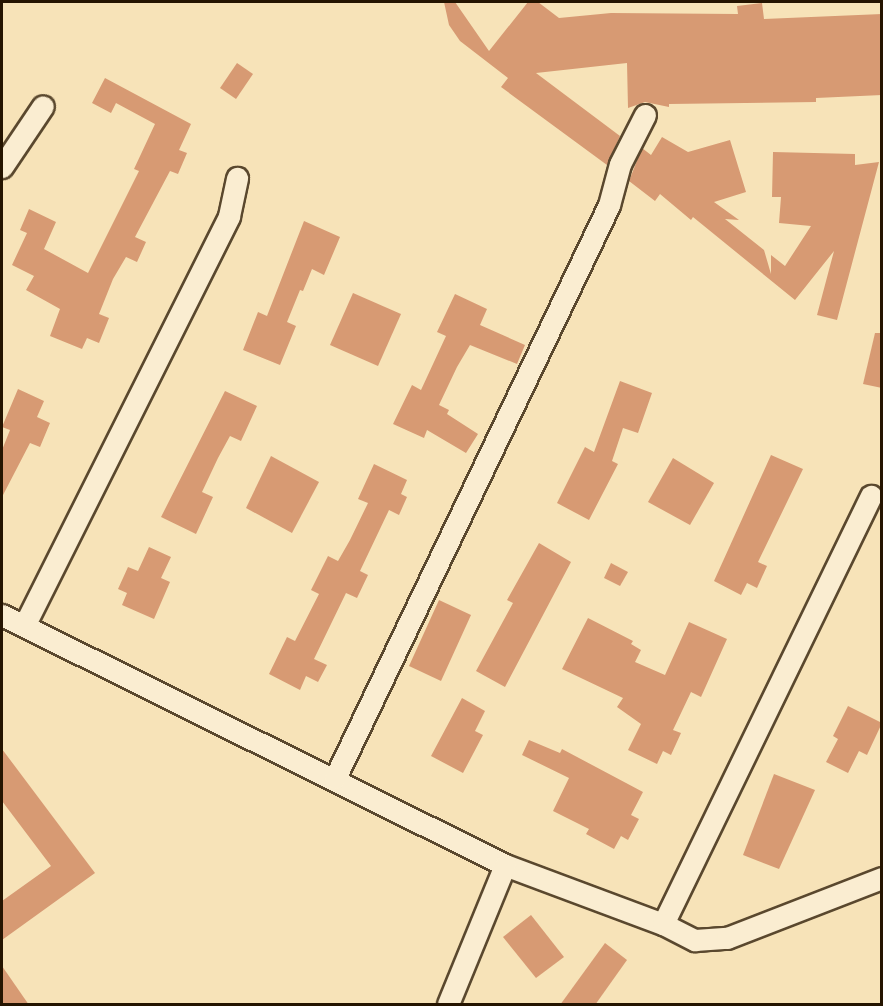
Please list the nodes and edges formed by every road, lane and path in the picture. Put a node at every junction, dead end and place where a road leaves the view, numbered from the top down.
1 (43, 106) dead end
2 (645, 115) dead end
3 (2, 167) edge
4 (237, 178) dead end
5 (872, 496) dead end
6 (2, 615) edge
7 (25, 624) junction
8 (335, 778) junction
9 (505, 865) junction
10 (882, 878) edge
11 (663, 924) junction
12 (448, 1005) edge

1 - 3 street
2 - 8 street
4 - 7 street
5 - 11 street
6 - 7 street
7 - 8 street
8 - 9 street
9 - 11 street
9 - 12 street
10 - 11 street

